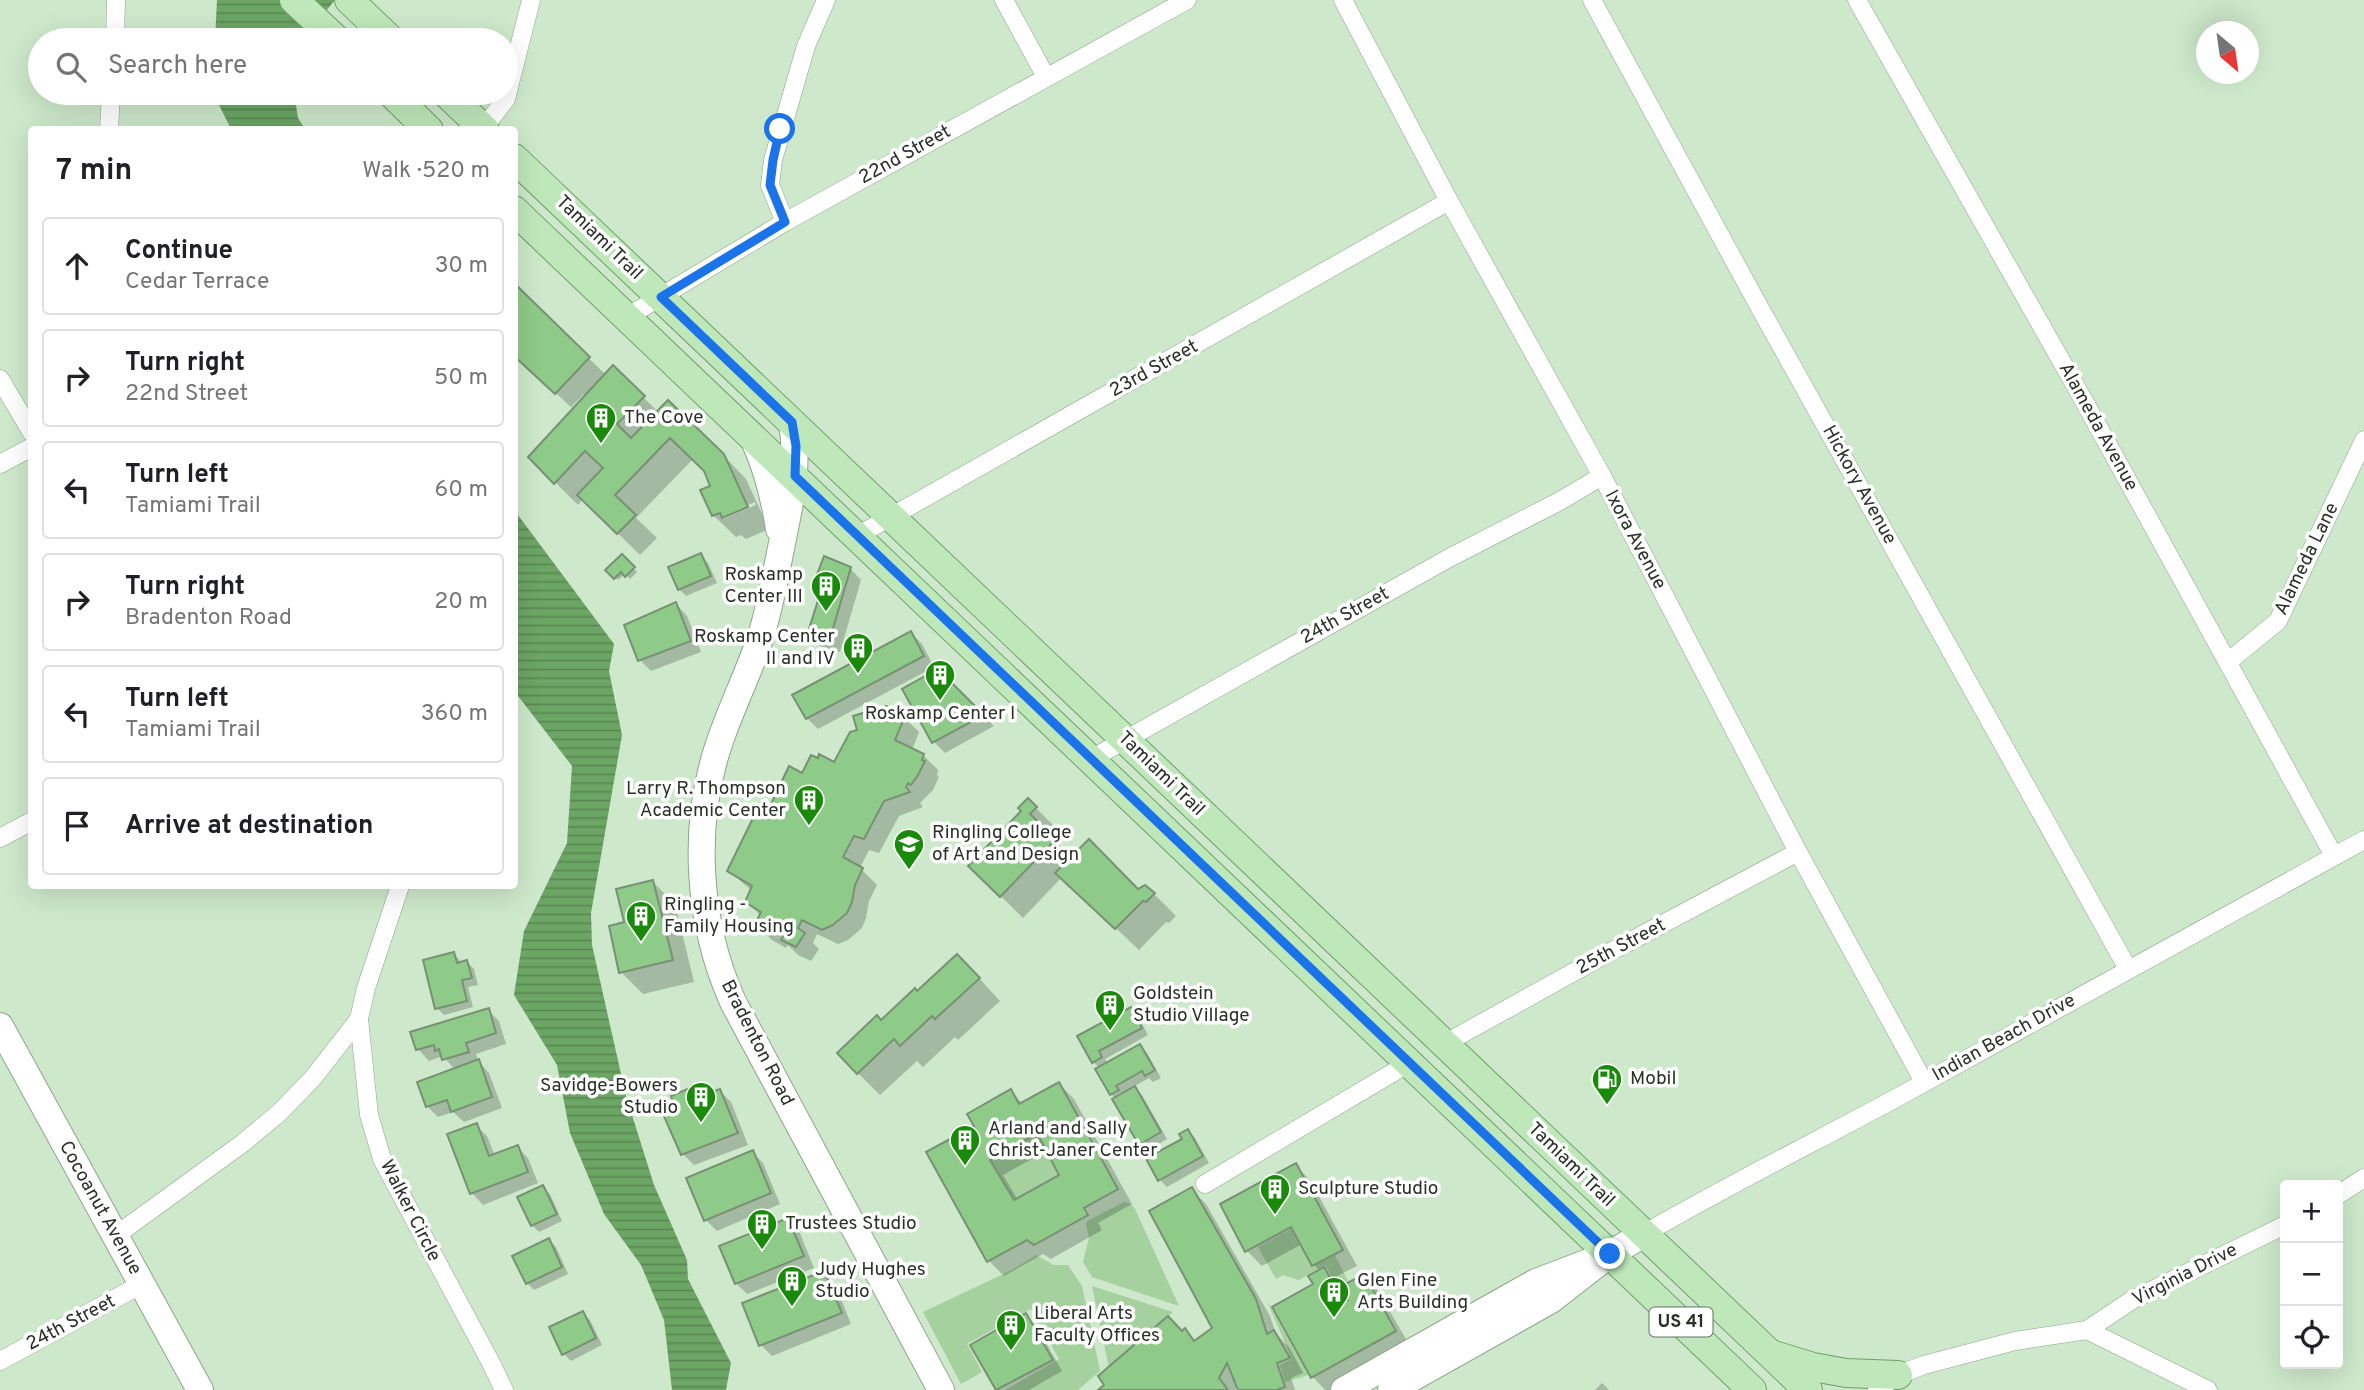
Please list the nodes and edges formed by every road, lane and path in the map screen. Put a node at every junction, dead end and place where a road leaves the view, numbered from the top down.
1 (116, 0) edge
2 (294, 0) edge
3 (531, 0) edge
4 (826, 0) edge
5 (1004, 0) edge
6 (1187, 0) edge
7 (1343, 0) edge
8 (1592, 0) edge
9 (1857, 0) edge
10 (352, 3) edge
11 (115, 28) edge
12 (324, 28) edge
13 (378, 28) edge
14 (518, 51) edge
15 (1046, 77) junction
16 (110, 105) edge
17 (403, 105) edge
18 (458, 105) edge
19 (501, 105) edge
20 (109, 126) edge
21 (425, 126) edge
22 (480, 126) edge
23 (485, 126) edge
24 (518, 162) edge
25 (1449, 201) junction
26 (518, 214) edge
27 (785, 222) junction
28 (661, 297) junction
29 (627, 317) junction
30 (0, 379) edge
31 (792, 422) junction
32 (28, 426) edge
33 (750, 434) junction
34 (2364, 440) edge
35 (28, 449) edge
36 (0, 464) edge
37 (795, 476) junction
38 (1602, 476) junction
39 (891, 517) junction
40 (857, 536) junction
41 (782, 546) junction
42 (2228, 662) junction
43 (1125, 739) junction
44 (1091, 759) junction
45 (28, 823) edge
46 (0, 838) edge
47 (2364, 840) edge
48 (1798, 852) junction
49 (2334, 856) junction
50 (399, 889) edge
51 (2128, 969) junction
52 (1357, 1012) junction
53 (359, 1019) junction
54 (0, 1026) edge
55 (1444, 1044) junction
56 (1409, 1063) junction
57 (1924, 1082) junction
58 (1502, 1099) junction
59 (2364, 1178) edge
60 (1205, 1185) dead end
61 (2343, 1192) edge
62 (2280, 1226) edge
63 (1644, 1234) junction
64 (115, 1236) junction
65 (1610, 1254) junction
66 (142, 1284) junction
67 (2087, 1330) junction
68 (1769, 1353) junction
69 (0, 1361) edge
70 (1888, 1382) edge
71 (1744, 1385) edge
72 (200, 1390) edge
73 (504, 1390) edge
74 (941, 1390) edge
75 (1344, 1390) edge
76 (1391, 1390) edge
77 (1808, 1390) edge
78 (2208, 1390) edge

1 - 11 street
2 - 12 main road
3 - 14 street
4 - 27 street
5 - 15 street
6 - 15 street, 22nd Street
7 - 25 street, Ixora Avenue
8 - 51 street, Hickory Avenue
9 - 42 street, Alameda Avenue
10 - 13 main road
15 - 27 street, 22nd Street
16 - 20 street
17 - 21 main road
18 - 22 main road
19 - 23 street
24 - 28 main road, Tamiami Trail / US 41
25 - 38 street, Ixora Avenue
25 - 39 street, 23rd Street
26 - 29 main road, Tamiami Trail / US 41
27 - 28 street, 22nd Street
28 - 29 street, 22nd Street
28 - 31 main road, Tamiami Trail / US 41
29 - 33 main road, Tamiami Trail / US 41
30 - 32 street
31 - 37 street, Bradenton Road
31 - 39 main road, Tamiami Trail / US 41
33 - 37 main road, Tamiami Trail / US 41
33 - 41 street, Bradenton Road
34 - 42 street, Alameda Lane
35 - 36 street
37 - 40 main road, Tamiami Trail / US 41
37 - 41 street, Bradenton Road
38 - 43 street, 24th Street
38 - 48 street, Ixora Avenue
39 - 40 street, 23rd Street
39 - 43 main road, Tamiami Trail / US 41
40 - 44 main road, Tamiami Trail / US 41
41 - 74 street, Bradenton Road
42 - 49 street, Alameda Avenue
43 - 44 street, 24th Street
43 - 55 main road, Tamiami Trail / US 41
44 - 52 main road, Tamiami Trail / US 41
45 - 46 street
47 - 49 street, Indian Beach Drive
48 - 55 street, 25th Street
48 - 57 street, Ixora Avenue
49 - 51 street, Indian Beach Drive
50 - 53 street, Walker Circle
51 - 57 street, Indian Beach Drive
52 - 55 main road
52 - 56 main road, Tamiami Trail / US 41
53 - 64 street, Walker Circle
53 - 73 street, Walker Circle
54 - 64 street, Cocoanut Avenue
55 - 58 main road, Tamiami Trail / US 41
56 - 58 main road
56 - 60 street
56 - 65 main road, Tamiami Trail / US 41
57 - 63 street, Indian Beach Drive
58 - 63 main road, Tamiami Trail / US 41
59 - 61 street
62 - 67 street, Virginia Drive
63 - 65 street
63 - 68 main road, Tamiami Trail / US 41
64 - 66 street, Cocoanut Avenue
65 - 71 main road, Tamiami Trail / US 41
65 - 75 street
65 - 76 street
66 - 69 street, 24th Street
66 - 72 street, Cocoanut Avenue
67 - 70 street
67 - 78 street
68 - 70 main road
68 - 77 main road, Tamiami Trail / US 41

